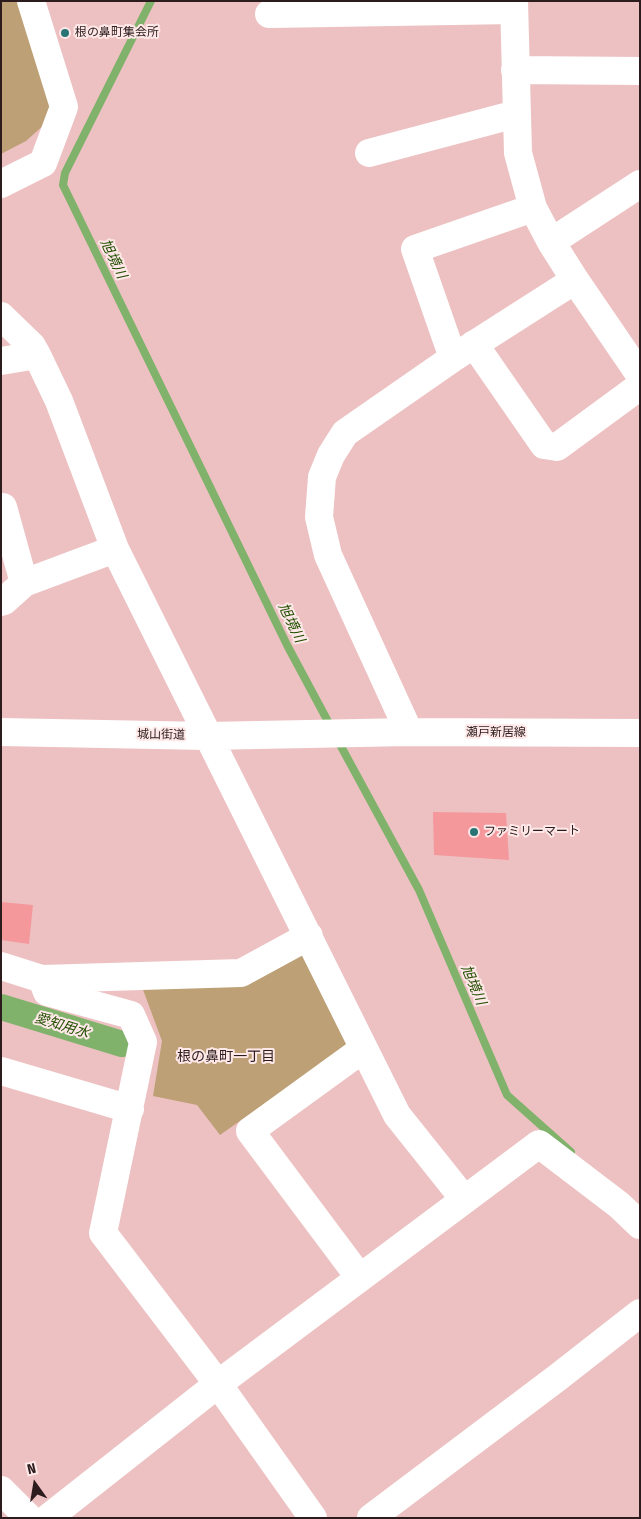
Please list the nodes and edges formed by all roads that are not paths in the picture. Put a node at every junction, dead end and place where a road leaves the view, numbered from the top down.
1 (31, 1) edge
2 (514, 6) edge
3 (269, 14) dead end
4 (515, 70) junction
5 (640, 71) edge
6 (516, 114) junction
7 (369, 153) dead end
8 (1, 184) edge
9 (640, 184) edge
10 (533, 208) junction
11 (552, 242) junction
12 (575, 280) junction
13 (1, 316) edge
14 (463, 351) junction
15 (37, 355) junction
16 (1, 361) edge
17 (640, 375) edge
18 (640, 386) edge
19 (1, 507) edge
20 (115, 549) junction
21 (24, 583) junction
22 (1, 602) edge
23 (1, 732) edge
24 (409, 732) junction
25 (352, 733) joint
26 (640, 733) edge
27 (207, 736) junction
28 (309, 936) junction
29 (1, 966) edge
30 (42, 979) junction
31 (363, 1049) junction
32 (1, 1071) edge
33 (130, 1109) junction
34 (464, 1199) junction
35 (640, 1225) edge
36 (360, 1278) junction
37 (640, 1313) edge
38 (218, 1384) junction
39 (1, 1490) edge
40 (29, 1518) edge
41 (48, 1518) edge
42 (313, 1518) edge
43 (371, 1518) edge

1 - 8 street
2 - 3 street
2 - 4 street
4 - 5 street
4 - 6 street
6 - 7 street
6 - 10 street
9 - 11 street
10 - 11 street
10 - 14 street
11 - 12 street
12 - 14 street
12 - 17 street
13 - 15 street
14 - 18 street
14 - 24 street
15 - 16 street
15 - 20 street
19 - 21 street
20 - 21 street
20 - 27 street
21 - 22 street
23 - 27 street, 城山街道
24 - 25 street, 瀬戸新居線
24 - 26 street, 瀬戸新居線
25 - 27 street, 城山街道
27 - 28 street
28 - 30 street
28 - 31 street
29 - 30 street
30 - 33 street
31 - 34 street
31 - 36 street
32 - 33 street
33 - 38 street
34 - 35 street
34 - 36 street
36 - 38 street
37 - 43 street
38 - 41 street
38 - 42 street
39 - 40 street

